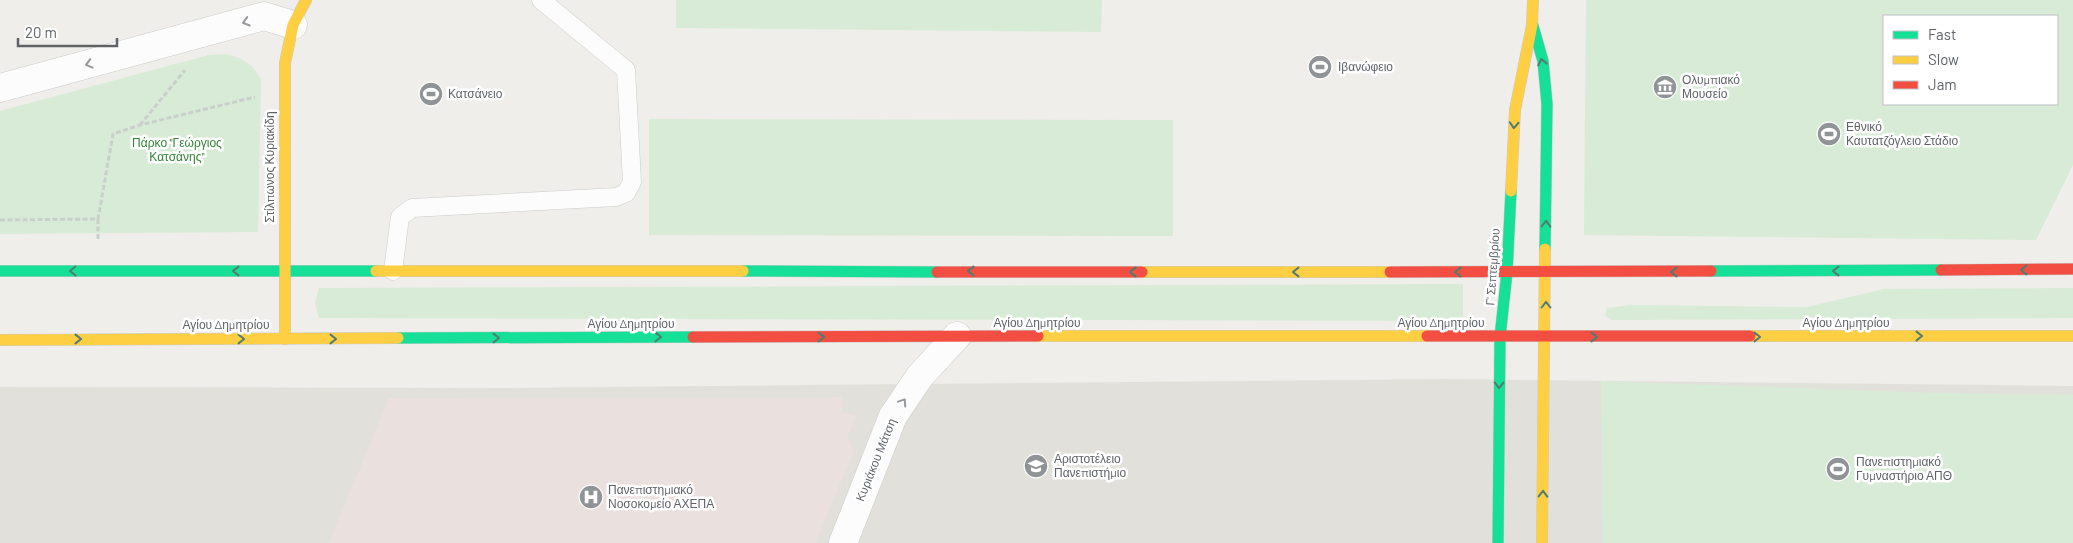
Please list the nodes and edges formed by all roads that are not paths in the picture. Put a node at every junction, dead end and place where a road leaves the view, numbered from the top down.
1 (306, 0) edge
2 (541, 0) edge
3 (1533, 0) edge
4 (293, 25) junction
5 (1532, 26) junction
6 (0, 88) edge
7 (2073, 269) edge
8 (284, 270) junction
9 (0, 271) edge
10 (393, 271) junction
11 (1507, 272) junction
12 (1546, 272) junction
13 (957, 336) junction
14 (1500, 336) junction
15 (2073, 336) edge
16 (1546, 337) junction
17 (284, 339) junction
18 (0, 340) edge
19 (843, 543) edge
20 (1498, 543) edge
21 (1542, 543) edge

1 - 4 main road, Στίλπωνος Κυριακίδη
2 - 10 lane
3 - 5 main road, Γ' Σεπτεμβρίου
4 -> 6 street
4 - 8 main road, Στίλπωνος Κυριακίδη
5 -> 11 main road, Γ' Σεπτεμβρίου
12 -> 5 main road, Γ' Σεπτεμβρίου
7 -> 12 main road
8 -> 9 main road
8 - 10 main road
8 - 17 main road, Στίλπωνος Κυριακίδη
11 -> 10 main road
11 - 12 main road
11 - 14 main road, Γ' Σεπτεμβρίου
16 -> 12 main road, Γ' Σεπτεμβρίου
13 - 14 main road, Αγίου Δημητρίου
17 -> 13 main road, Αγίου Δημητρίου
19 -> 13 street, Κυριάκου Μάτση
14 - 16 main road, Αγίου Δημητρίου
14 -> 20 main road, Γ' Σεπτεμβρίου
16 -> 15 main road, Αγίου Δημητρίου
21 -> 16 main road, Γ' Σεπτεμβρίου
18 -> 17 main road, Αγίου Δημητρίου

